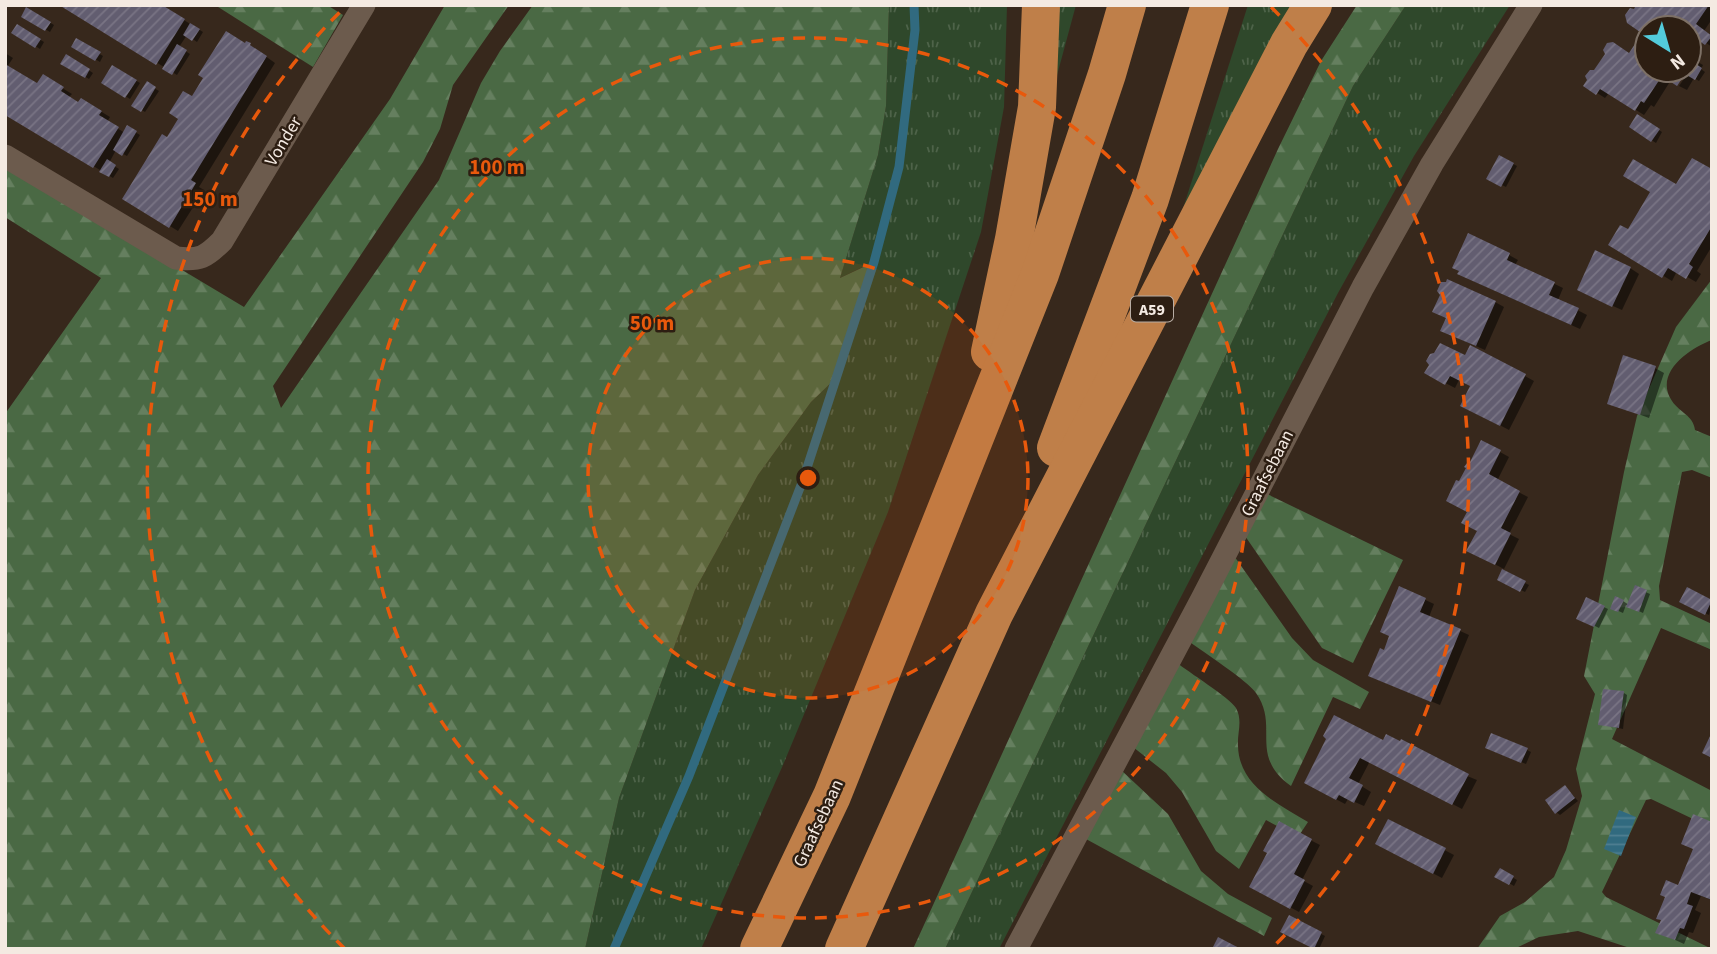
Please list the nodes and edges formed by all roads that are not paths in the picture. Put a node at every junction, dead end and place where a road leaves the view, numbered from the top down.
1 (364, 5) edge
2 (1041, 5) edge
3 (1127, 5) edge
4 (1210, 5) edge
5 (1313, 5) edge
6 (1531, 5) edge
7 (5, 156) edge
8 (967, 462) junction
9 (994, 614) junction
10 (759, 949) edge
11 (844, 949) edge
12 (1016, 949) edge

1 - 7 street, Vonder
2 - 8 highway
3 - 8 highway
4 - 9 highway, A59
5 - 9 highway, A59
6 - 12 street, Graafsebaan
8 - 10 highway, Graafsebaan
9 - 11 highway, A59

